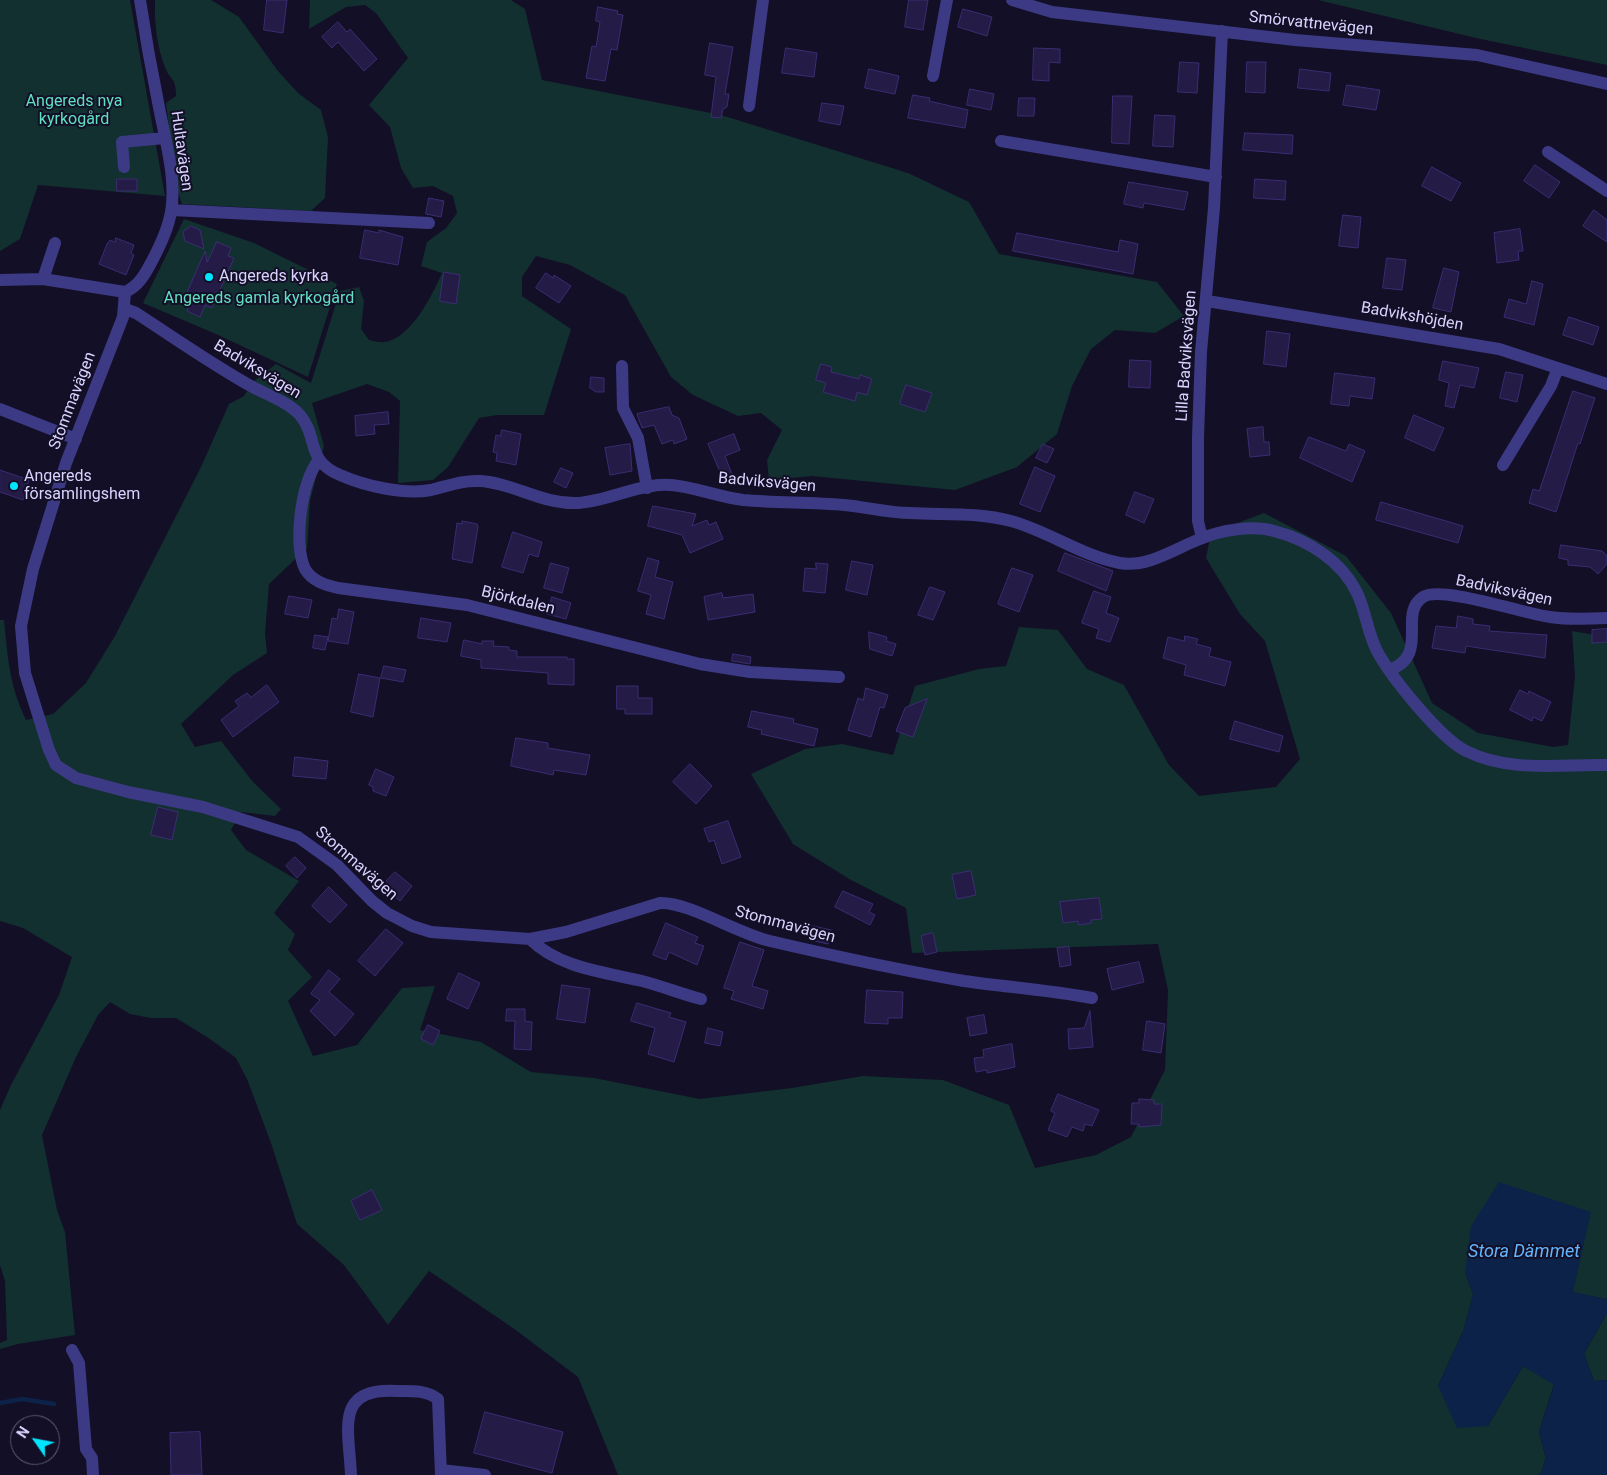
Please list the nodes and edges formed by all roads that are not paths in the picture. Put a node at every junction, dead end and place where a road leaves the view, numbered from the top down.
1 (140, 0) edge
2 (763, 0) edge
3 (947, 0) edge
4 (1012, 0) edge
5 (1222, 31) junction
6 (933, 76) dead end
7 (1607, 84) edge
8 (749, 106) dead end
9 (165, 138) junction
10 (1001, 141) dead end
11 (1548, 152) dead end
12 (124, 167) dead end
13 (1216, 177) junction
14 (1607, 191) edge
15 (172, 210) junction
16 (429, 223) dead end
17 (55, 243) dead end
18 (43, 279) junction
19 (0, 280) edge
20 (125, 292) junction
21 (1207, 301) junction
22 (125, 308) junction
23 (622, 366) dead end
24 (1558, 368) junction
25 (1607, 384) edge
26 (0, 409) edge
27 (76, 439) junction
28 (319, 460) junction
29 (1503, 466) dead end
30 (647, 488) junction
31 (1202, 538) junction
32 (1607, 618) edge
33 (1389, 670) junction
34 (839, 677) dead end
35 (1607, 765) edge
36 (530, 938) junction
37 (1092, 998) dead end
38 (701, 999) dead end
39 (72, 1350) dead end
40 (440, 1472) edge
41 (93, 1475) edge
42 (351, 1475) edge
43 (485, 1475) edge

1 - 9 street, Hultavägen
2 - 8 street
3 - 6 street
4 - 5 street, Smörvattnevägen
5 - 7 street, Smörvattnevägen
5 - 13 street, Lilla Badviksvägen
9 - 12 street
9 - 15 street, Hultavägen
10 - 13 street
11 - 14 street
13 - 21 street, Lilla Badviksvägen
15 - 16 street
15 - 20 street, Hultavägen
17 - 18 street
18 - 19 street
18 - 20 street
20 - 22 street, Stommavägen
21 - 24 street, Badvikshöjden
21 - 31 street, Lilla Badviksvägen
22 - 27 street, Stommavägen
22 - 28 street, Badviksvägen
23 - 30 street
24 - 25 street, Badvikshöjden
24 - 29 street
26 - 27 street
27 - 36 street, Stommavägen
28 - 30 street, Badviksvägen
28 - 34 street, Björkdalen
30 - 31 street, Badviksvägen
31 - 33 street, Badviksvägen
32 - 33 street, Badviksvägen
33 - 35 street, Badviksvägen
36 - 37 street, Stommavägen
36 - 38 street
39 - 41 street
40 - 42 street
40 - 43 street

